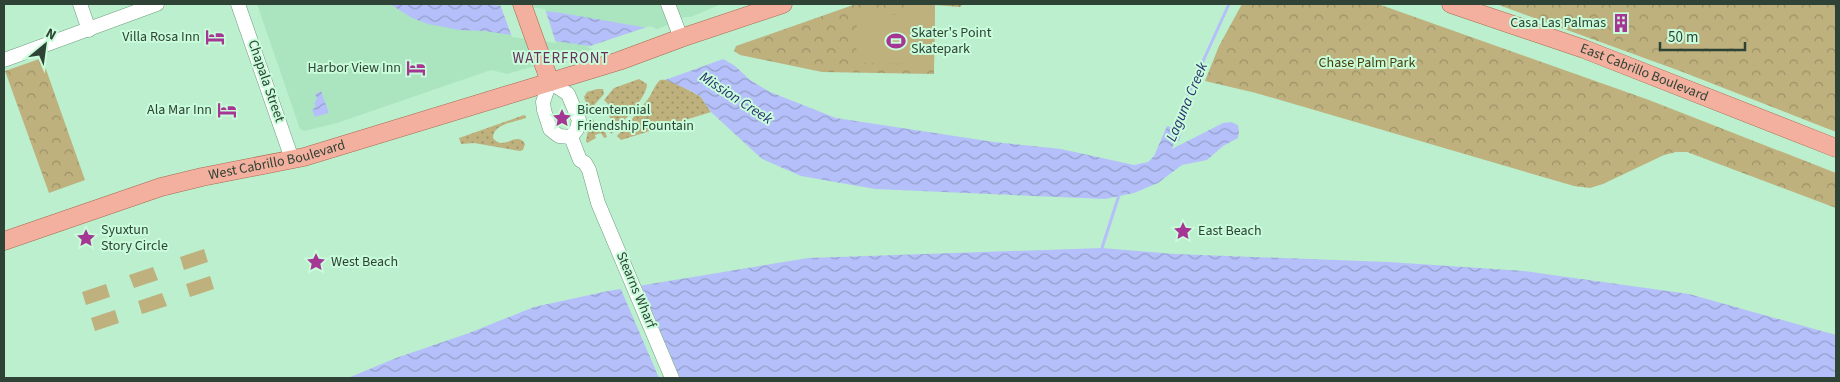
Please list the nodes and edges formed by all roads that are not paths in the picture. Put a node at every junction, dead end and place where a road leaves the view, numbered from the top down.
1 (80, 4) edge
2 (157, 4) edge
3 (238, 4) edge
4 (522, 4) edge
5 (668, 4) edge
6 (783, 4) edge
7 (1451, 4) edge
8 (88, 30) junction
9 (680, 38) junction
10 (4, 60) edge
11 (550, 82) junction
12 (571, 137) junction
13 (1836, 148) edge
14 (292, 159) junction
15 (4, 241) edge
16 (672, 378) edge

1 - 8 street
2 - 8 street
3 - 14 street, Chapala Street
4 - 11 main road
5 - 9 street
6 - 9 main road
7 - 13 main road, East Cabrillo Boulevard
8 - 10 street
9 - 11 main road
11 - 12 street
11 - 12 street
11 - 14 main road, West Cabrillo Boulevard
12 - 16 street, Stearns Wharf
14 - 15 main road, West Cabrillo Boulevard

